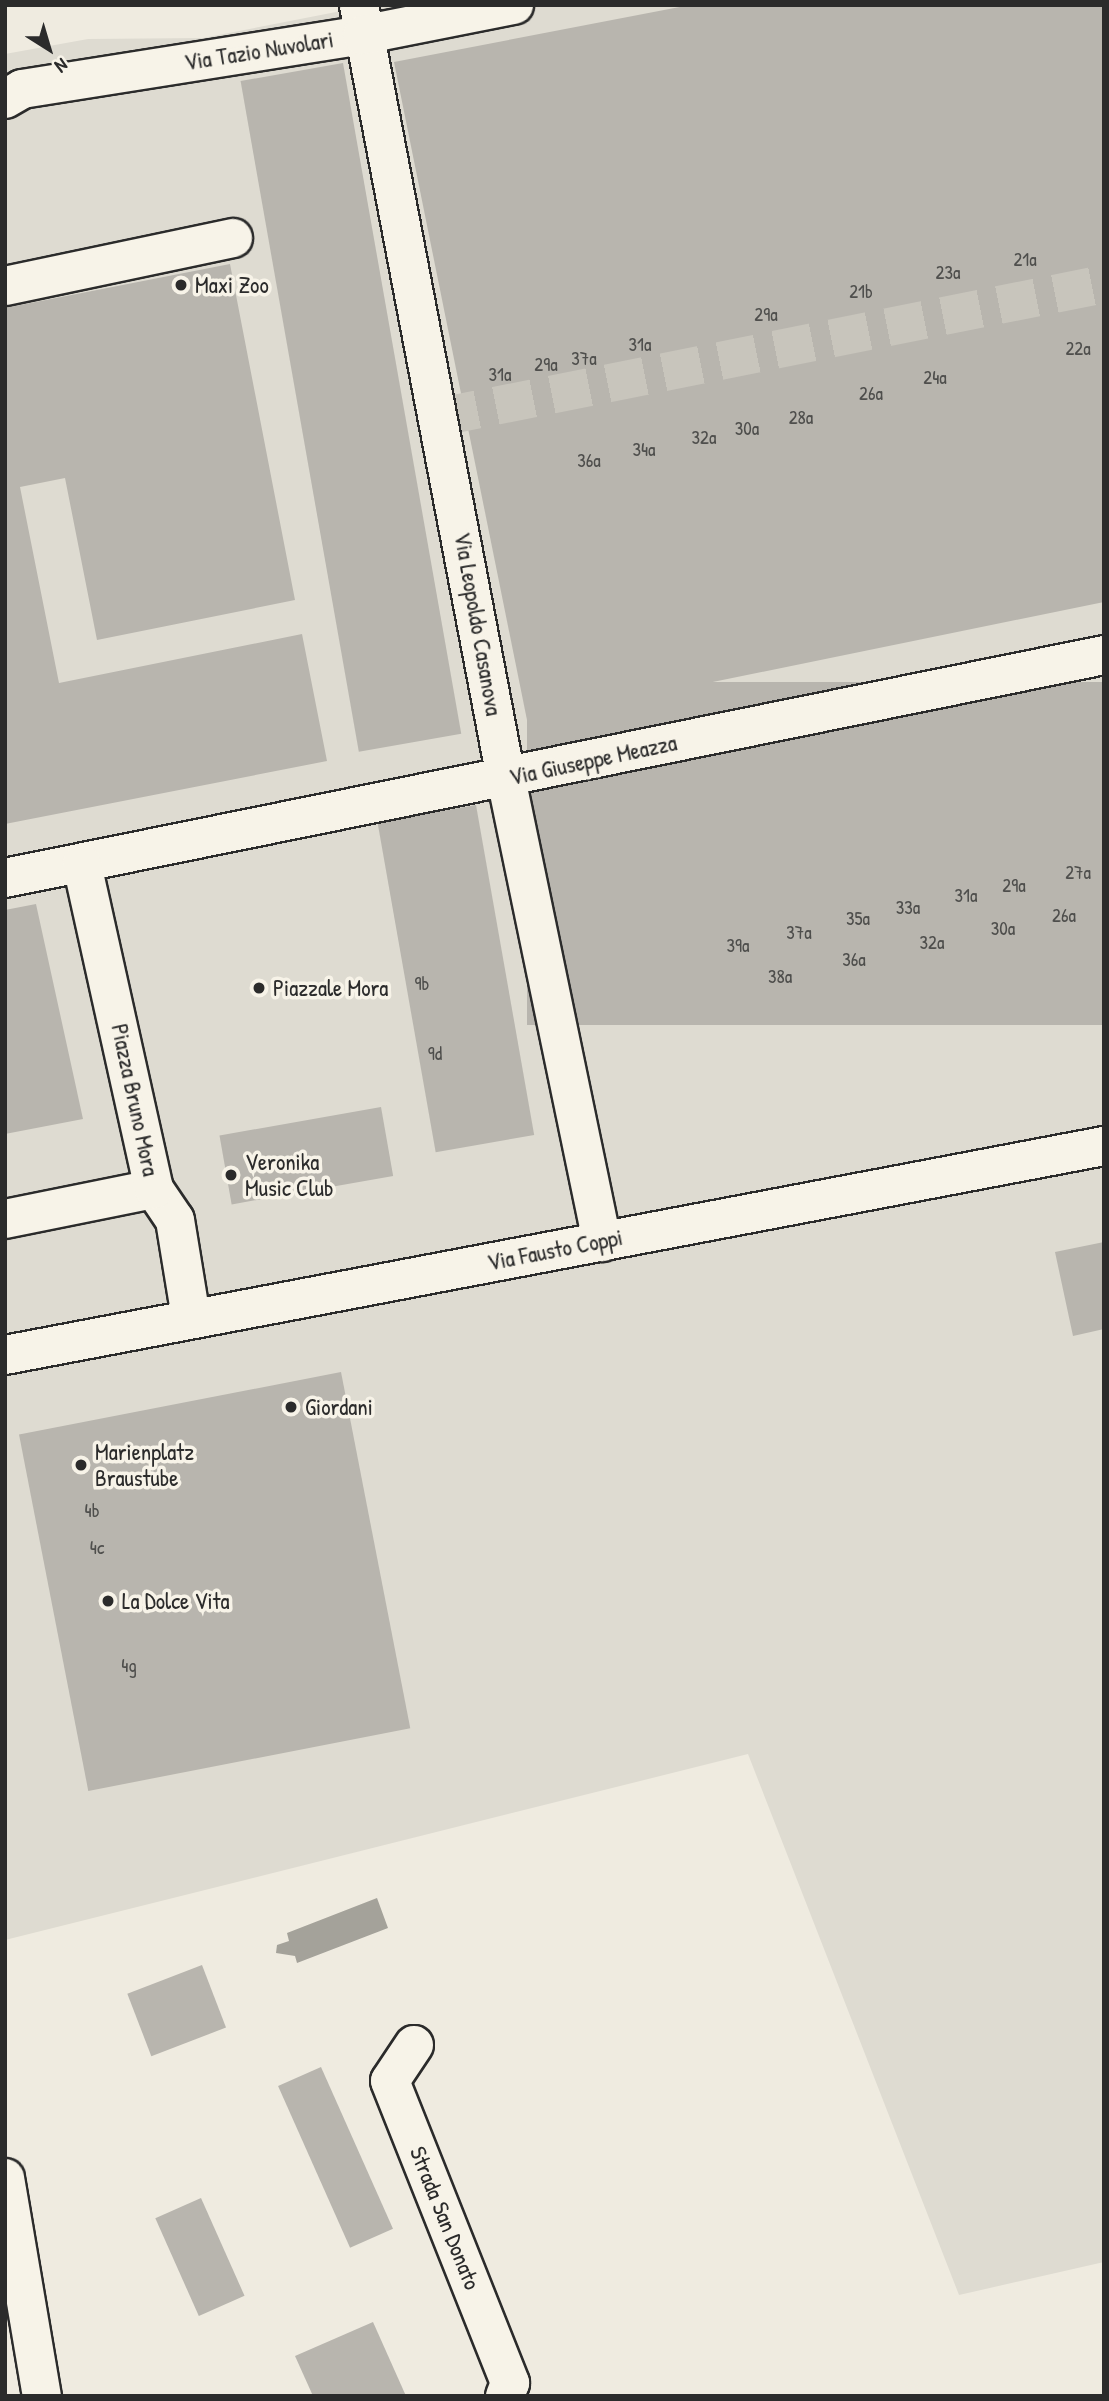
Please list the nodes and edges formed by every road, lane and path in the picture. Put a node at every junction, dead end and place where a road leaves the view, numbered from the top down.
1 (514, 5) edge
2 (361, 20) edge
3 (5, 99) edge
4 (233, 238) dead end
5 (5, 285) edge
6 (1104, 654) edge
7 (506, 778) junction
8 (82, 864) junction
9 (5, 878) edge
10 (1104, 1146) edge
11 (154, 1189) junction
12 (5, 1219) edge
13 (602, 1242) junction
14 (191, 1318) junction
15 (5, 1354) edge
16 (414, 2045) dead end
17 (5, 2178) edge
18 (42, 2396) edge
19 (505, 2396) edge

1 - 2 street, Via Tazio Nuvolari
2 - 3 street, Via Tazio Nuvolari
2 - 7 street, Via Leopoldo Casanova
4 - 5 street
6 - 7 street, Via Giuseppe Meazza
7 - 8 street, Via Giuseppe Meazza
7 - 13 street, Via Leopoldo Casanova
8 - 9 street, Via Giuseppe Meazza
8 - 11 street, Piazza Bruno Mora
10 - 13 street, Via Fausto Coppi
11 - 12 street, Piazza Bruno Mora
11 - 14 street
13 - 14 street, Via Fausto Coppi
14 - 15 street, Via Fausto Coppi
16 - 19 street, Strada San Donato
17 - 18 street

